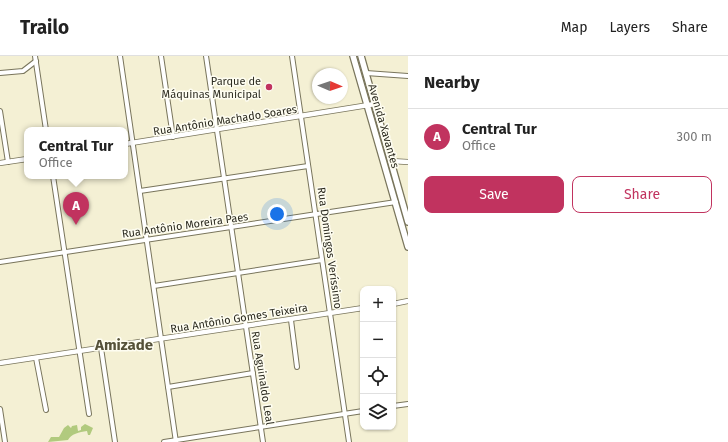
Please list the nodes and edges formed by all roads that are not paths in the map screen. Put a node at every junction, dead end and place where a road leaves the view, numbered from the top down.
1 (35, 56) edge
2 (120, 56) edge
3 (161, 56) edge
4 (206, 56) edge
5 (292, 56) edge
6 (353, 56) edge
7 (361, 56) edge
8 (36, 61) junction
9 (0, 73) edge
10 (366, 73) junction
11 (408, 76) edge
12 (375, 104) junction
13 (368, 106) junction
14 (0, 111) edge
15 (301, 117) junction
16 (1, 118) edge
17 (46, 127) edge
18 (217, 130) junction
19 (173, 137) junction
20 (133, 143) junction
21 (128, 144) edge
22 (24, 159) edge
23 (391, 160) junction
24 (8, 162) junction
25 (408, 162) edge
26 (0, 163) edge
27 (308, 166) junction
28 (53, 179) edge
29 (225, 179) junction
30 (140, 191) junction
31 (396, 202) junction
32 (316, 215) junction
33 (408, 222) edge
34 (231, 228) junction
35 (148, 240) junction
36 (408, 247) edge
37 (64, 252) junction
38 (322, 260) junction
39 (0, 262) edge
40 (237, 274) junction
41 (154, 286) junction
42 (408, 301) edge
43 (396, 303) edge
44 (360, 308) edge
45 (330, 313) junction
46 (291, 320) junction
47 (246, 326) junction
48 (161, 339) junction
49 (101, 348) junction
50 (78, 351) junction
51 (36, 358) junction
52 (0, 363) edge
53 (297, 367) dead end
54 (253, 373) junction
55 (168, 387) junction
56 (408, 404) edge
57 (396, 406) edge
58 (0, 409) edge
59 (46, 410) dead end
60 (360, 412) edge
61 (89, 414) dead end
62 (345, 414) junction
63 (261, 426) junction
64 (176, 441) edge
65 (4, 442) edge
66 (115, 442) edge
67 (164, 442) edge
68 (263, 442) edge
69 (349, 442) edge

1 - 8 street
2 - 20 street
3 - 19 street
4 - 18 street, Rua Aguinaldo Leal
5 - 15 street, Rua Domingos Veríssimo
6 - 13 main road, Avenida Xavantes
7 - 10 main road, Avenida Xavantes
8 - 9 street
8 - 17 street
10 - 11 street
10 - 12 main road, Avenida Xavantes
12 - 13 street, Rua Antônio Machado Soares
12 - 23 main road, Avenida Xavantes
13 - 15 street, Rua Antônio Machado Soares
13 - 31 main road, Avenida Xavantes
14 - 16 street
15 - 18 street, Rua Antônio Machado Soares
15 - 27 street, Rua Domingos Veríssimo
16 - 24 street
18 - 19 street, Rua Antônio Machado Soares
18 - 29 street, Rua Aguinaldo Leal
19 - 20 street, Rua Antônio Machado Soares
20 - 21 street, Rua Antônio Machado Soares
20 - 30 street
22 - 24 street
23 - 25 street
23 - 33 main road, Avenida Xavantes
24 - 26 street
27 - 29 street
27 - 32 street, Rua Domingos Veríssimo
28 - 37 street
29 - 30 street
29 - 34 street, Rua Aguinaldo Leal
30 - 35 street
31 - 32 street, Rua Antônio Moreira Paes
31 - 36 main road, Avenida Xavantes
32 - 34 street, Rua Antônio Moreira Paes
32 - 38 street, Rua Domingos Veríssimo
34 - 35 street, Rua Antônio Moreira Paes
34 - 40 street, Rua Aguinaldo Leal
35 - 37 street, Rua Antônio Moreira Paes
35 - 41 street
37 - 39 street, Rua Antônio Moreira Paes
37 - 50 street
38 - 40 street
38 - 45 street, Rua Domingos Veríssimo
40 - 41 street
40 - 47 street, Rua Aguinaldo Leal
41 - 48 street
42 - 43 street
44 - 45 street, Rua Antônio Gomes Teixeira
45 - 46 street, Rua Antônio Gomes Teixeira
45 - 62 street, Rua Domingos Veríssimo
46 - 47 street, Rua Antônio Gomes Teixeira
46 - 53 street
47 - 48 street, Rua Antônio Gomes Teixeira
47 - 54 street, Rua Aguinaldo Leal
48 - 49 street, Rua Antônio Gomes Teixeira
48 - 55 street
49 - 50 street, Rua Antônio Gomes Teixeira
49 - 66 street
50 - 51 street, Rua Antônio Gomes Teixeira
50 - 61 street
51 - 52 street, Rua Antônio Gomes Teixeira
51 - 59 street
54 - 55 street
54 - 63 street, Rua Aguinaldo Leal
55 - 64 street
56 - 57 street
58 - 65 street
60 - 62 street
62 - 63 street
62 - 69 street, Rua Domingos Veríssimo
63 - 64 street
63 - 68 street, Rua Aguinaldo Leal
64 - 67 street

